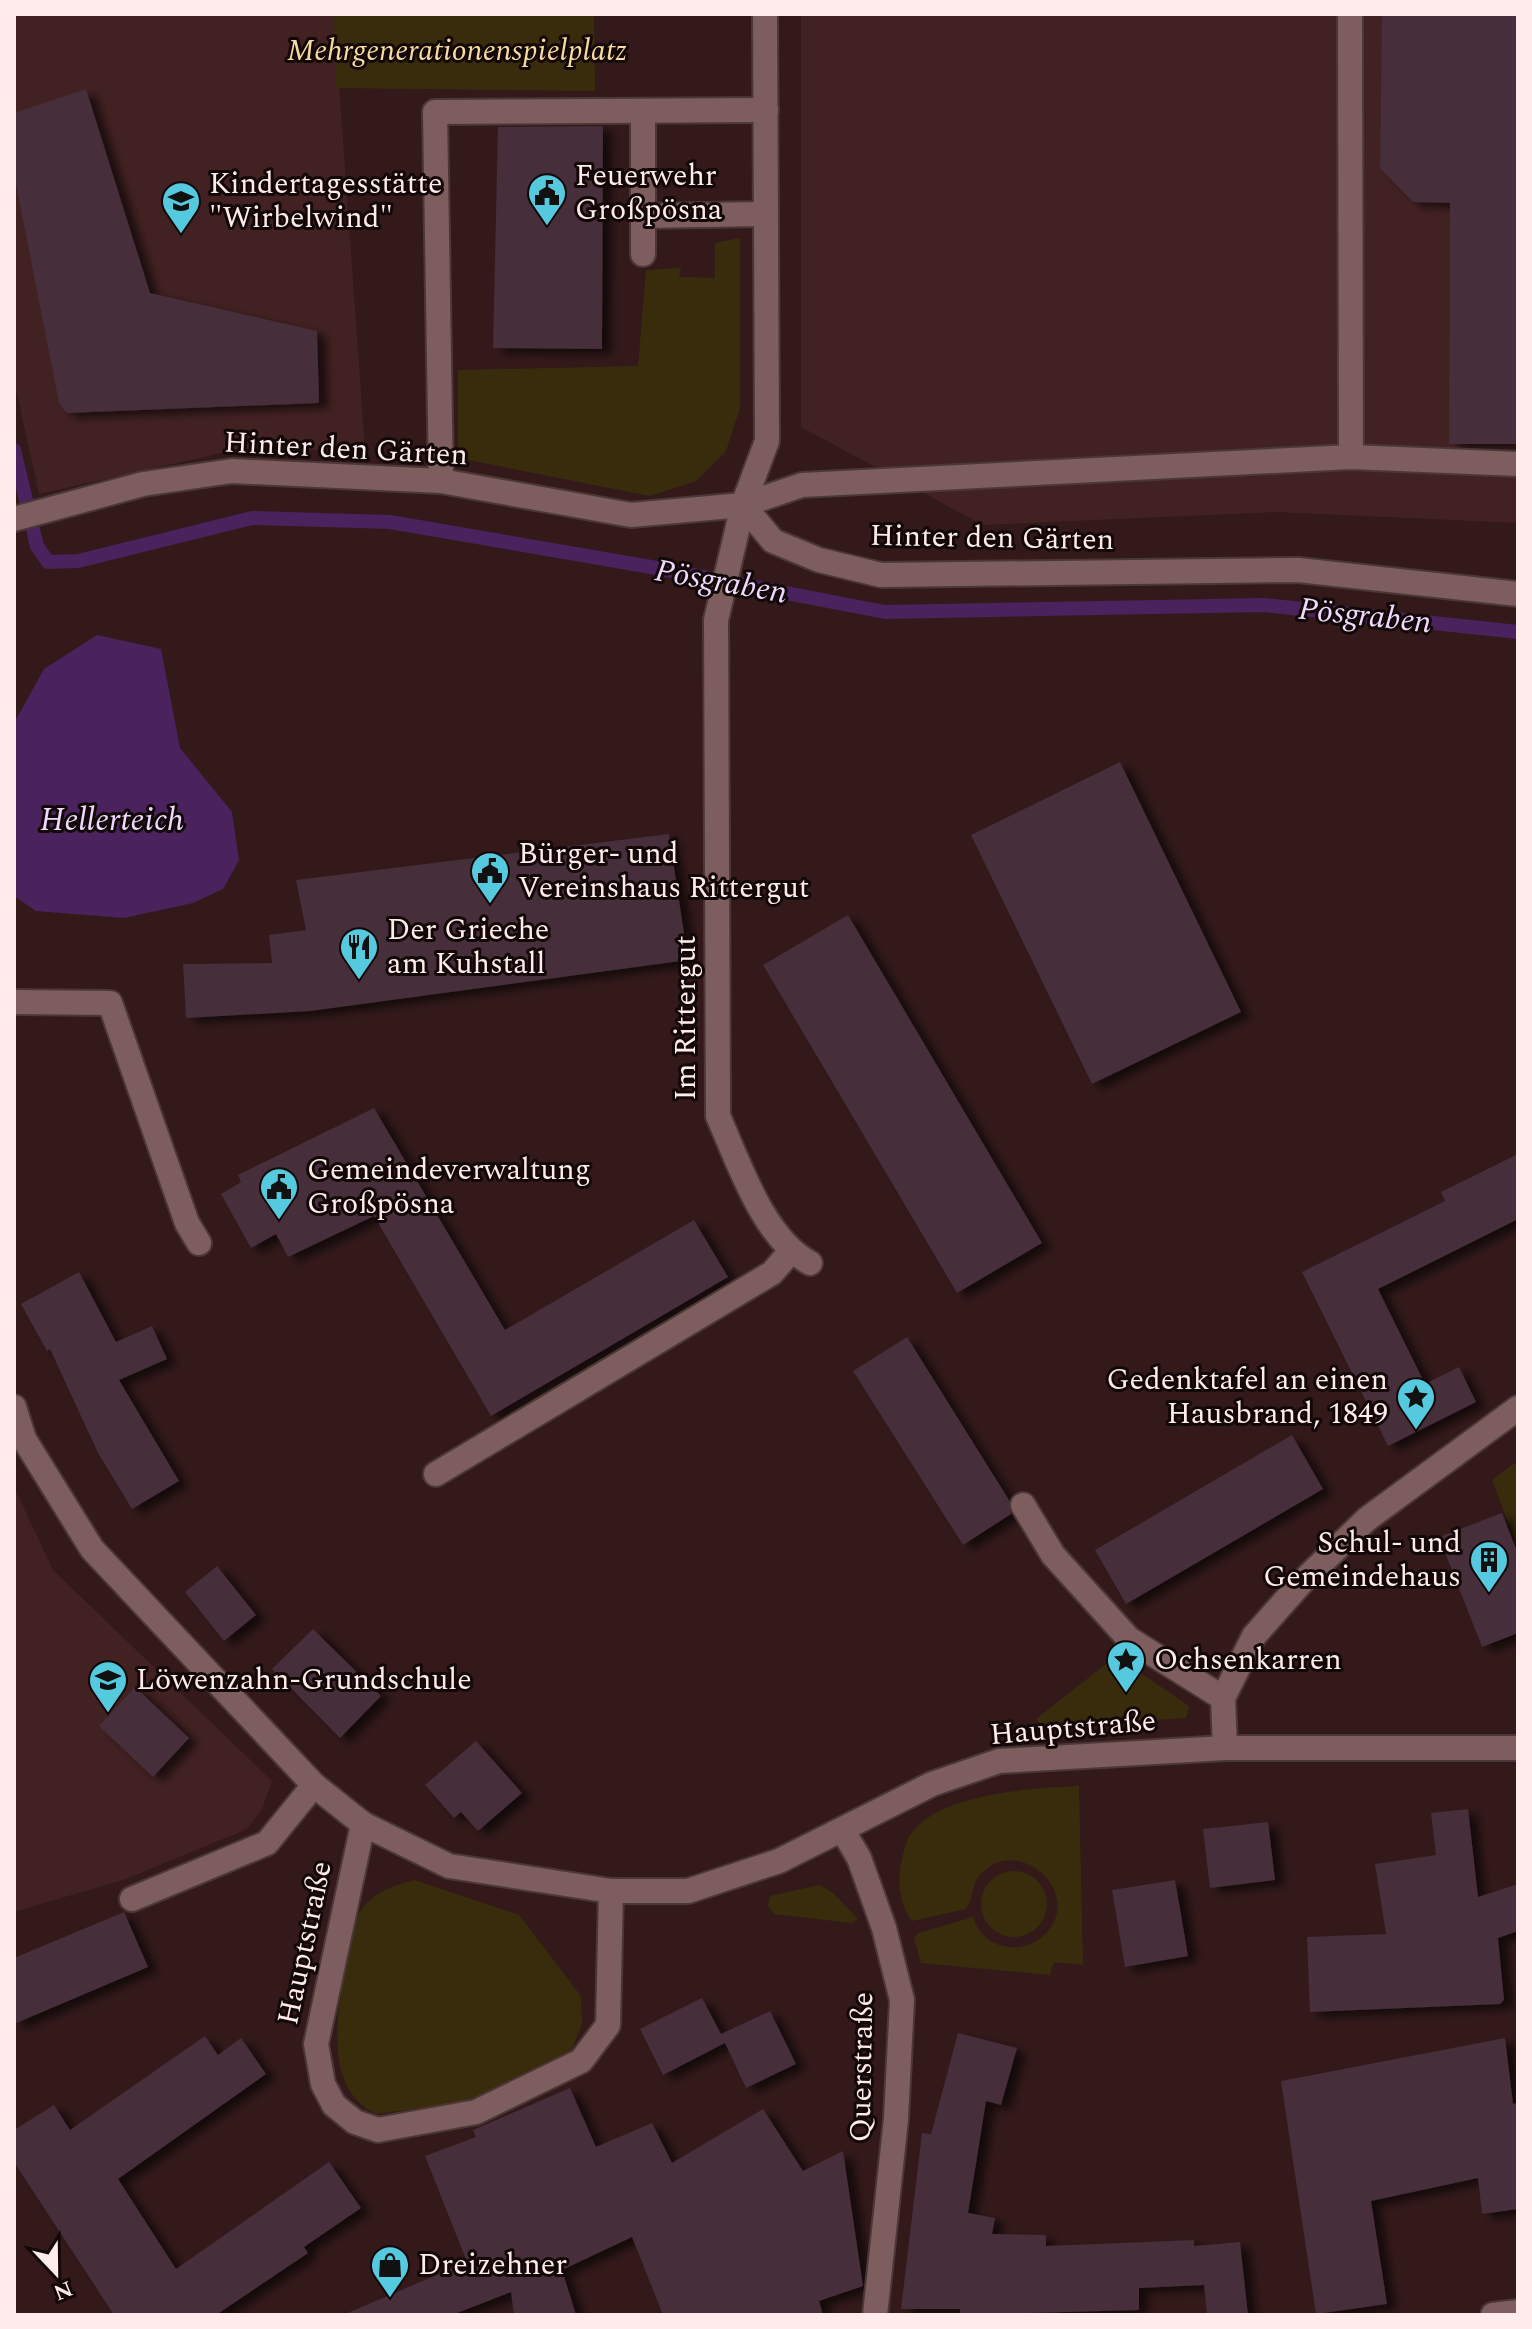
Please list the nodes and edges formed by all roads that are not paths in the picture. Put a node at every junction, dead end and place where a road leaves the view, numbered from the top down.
1 (765, 14) edge
2 (1350, 14) edge
3 (766, 110) junction
4 (643, 111) junction
5 (766, 214) junction
6 (643, 216) junction
7 (643, 254) dead end
8 (1351, 457) junction
9 (1518, 464) edge
10 (441, 481) junction
11 (743, 505) junction
12 (14, 519) edge
13 (1518, 594) edge
14 (14, 1002) edge
15 (199, 1243) dead end
16 (14, 1407) edge
17 (1518, 1408) edge
18 (436, 1474) dead end
19 (1023, 1505) dead end
20 (1223, 1698) junction
21 (1225, 1748) junction
22 (1518, 1748) edge
23 (314, 1785) junction
24 (363, 1824) junction
25 (843, 1831) junction
26 (611, 1891) junction
27 (132, 1899) dead end
28 (1518, 2312) edge
29 (875, 2315) edge
30 (1493, 2315) edge

1 - 3 street, Im Rittergut
2 - 8 street
3 - 4 street
3 - 5 street, Im Rittergut
4 - 6 street
4 - 10 street
5 - 6 street
5 - 11 street, Im Rittergut
6 - 7 street
8 - 9 street
8 - 11 street
10 - 11 street, Hinter den Gärten
10 - 12 street, Hinter den Gärten
11 - 13 street, Hinter den Gärten
11 - 18 street, Im Rittergut
14 - 15 street
16 - 23 street, Hauptstraße
17 - 20 street
19 - 20 street
20 - 21 street
21 - 22 street, Hauptstraße
21 - 25 street, Hauptstraße
23 - 24 street, Hauptstraße
23 - 27 street
24 - 26 street, Hauptstraße
24 - 26 street, Hauptstraße
25 - 26 street, Hauptstraße
25 - 29 street, Querstraße
28 - 30 street

